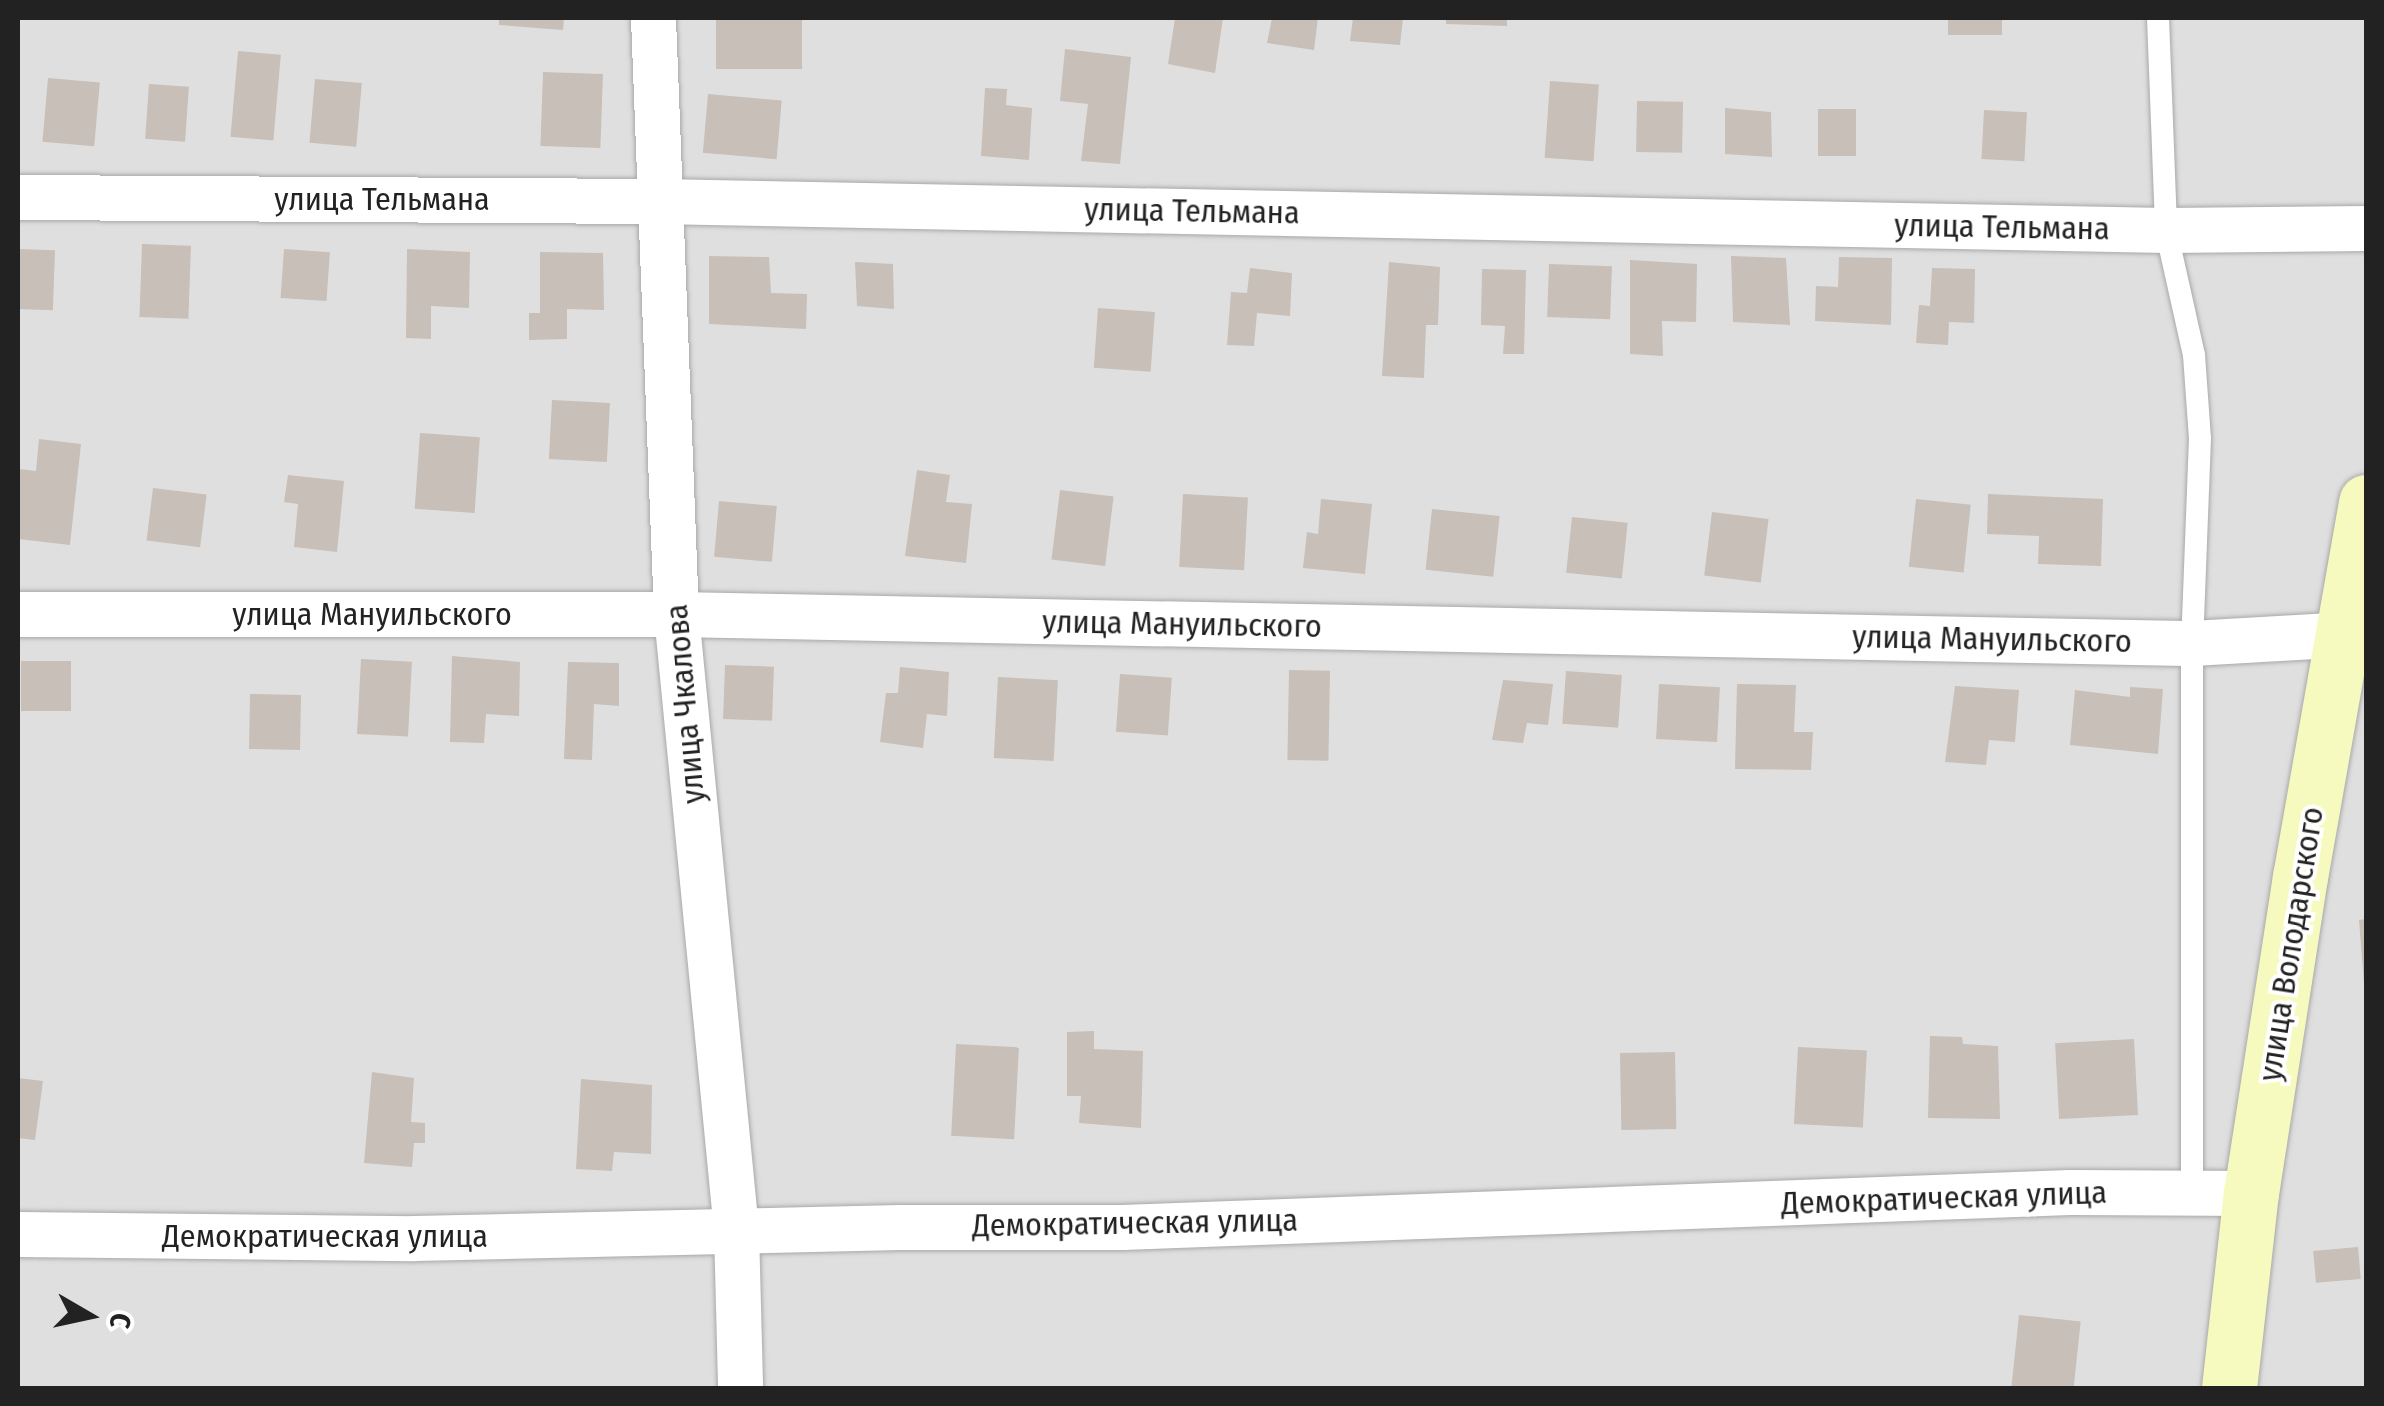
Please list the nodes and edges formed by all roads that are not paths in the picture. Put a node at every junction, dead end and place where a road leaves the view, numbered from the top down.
1 (653, 18) edge
2 (2158, 18) edge
3 (18, 197) edge
4 (658, 201) junction
5 (2366, 228) edge
6 (2166, 230) junction
7 (2366, 502) edge
8 (18, 614) edge
9 (676, 614) junction
10 (2356, 634) edge
11 (2192, 643) junction
12 (2251, 1193) junction
13 (2192, 1194) junction
14 (736, 1230) junction
15 (18, 1234) edge
16 (740, 1388) edge
17 (2230, 1388) edge

1 - 4 street, улица Чкалова
2 - 6 lane
3 - 4 street, улица Тельмана
4 - 6 street, улица Тельмана
4 - 9 street, улица Чкалова
5 - 6 street, улица Тельмана
6 - 11 lane
7 - 10 street, улица Володарского
8 - 9 street, улица Мануильского
9 - 11 street, улица Мануильского
9 - 14 street, улица Чкалова
10 - 11 street, улица Мануильского
10 - 12 street, улица Володарского
11 - 13 lane
12 - 13 street, Демократическая улица
12 - 17 street, улица Володарского
13 - 14 street, Демократическая улица
14 - 15 street, Демократическая улица
14 - 16 street, улица Чкалова

